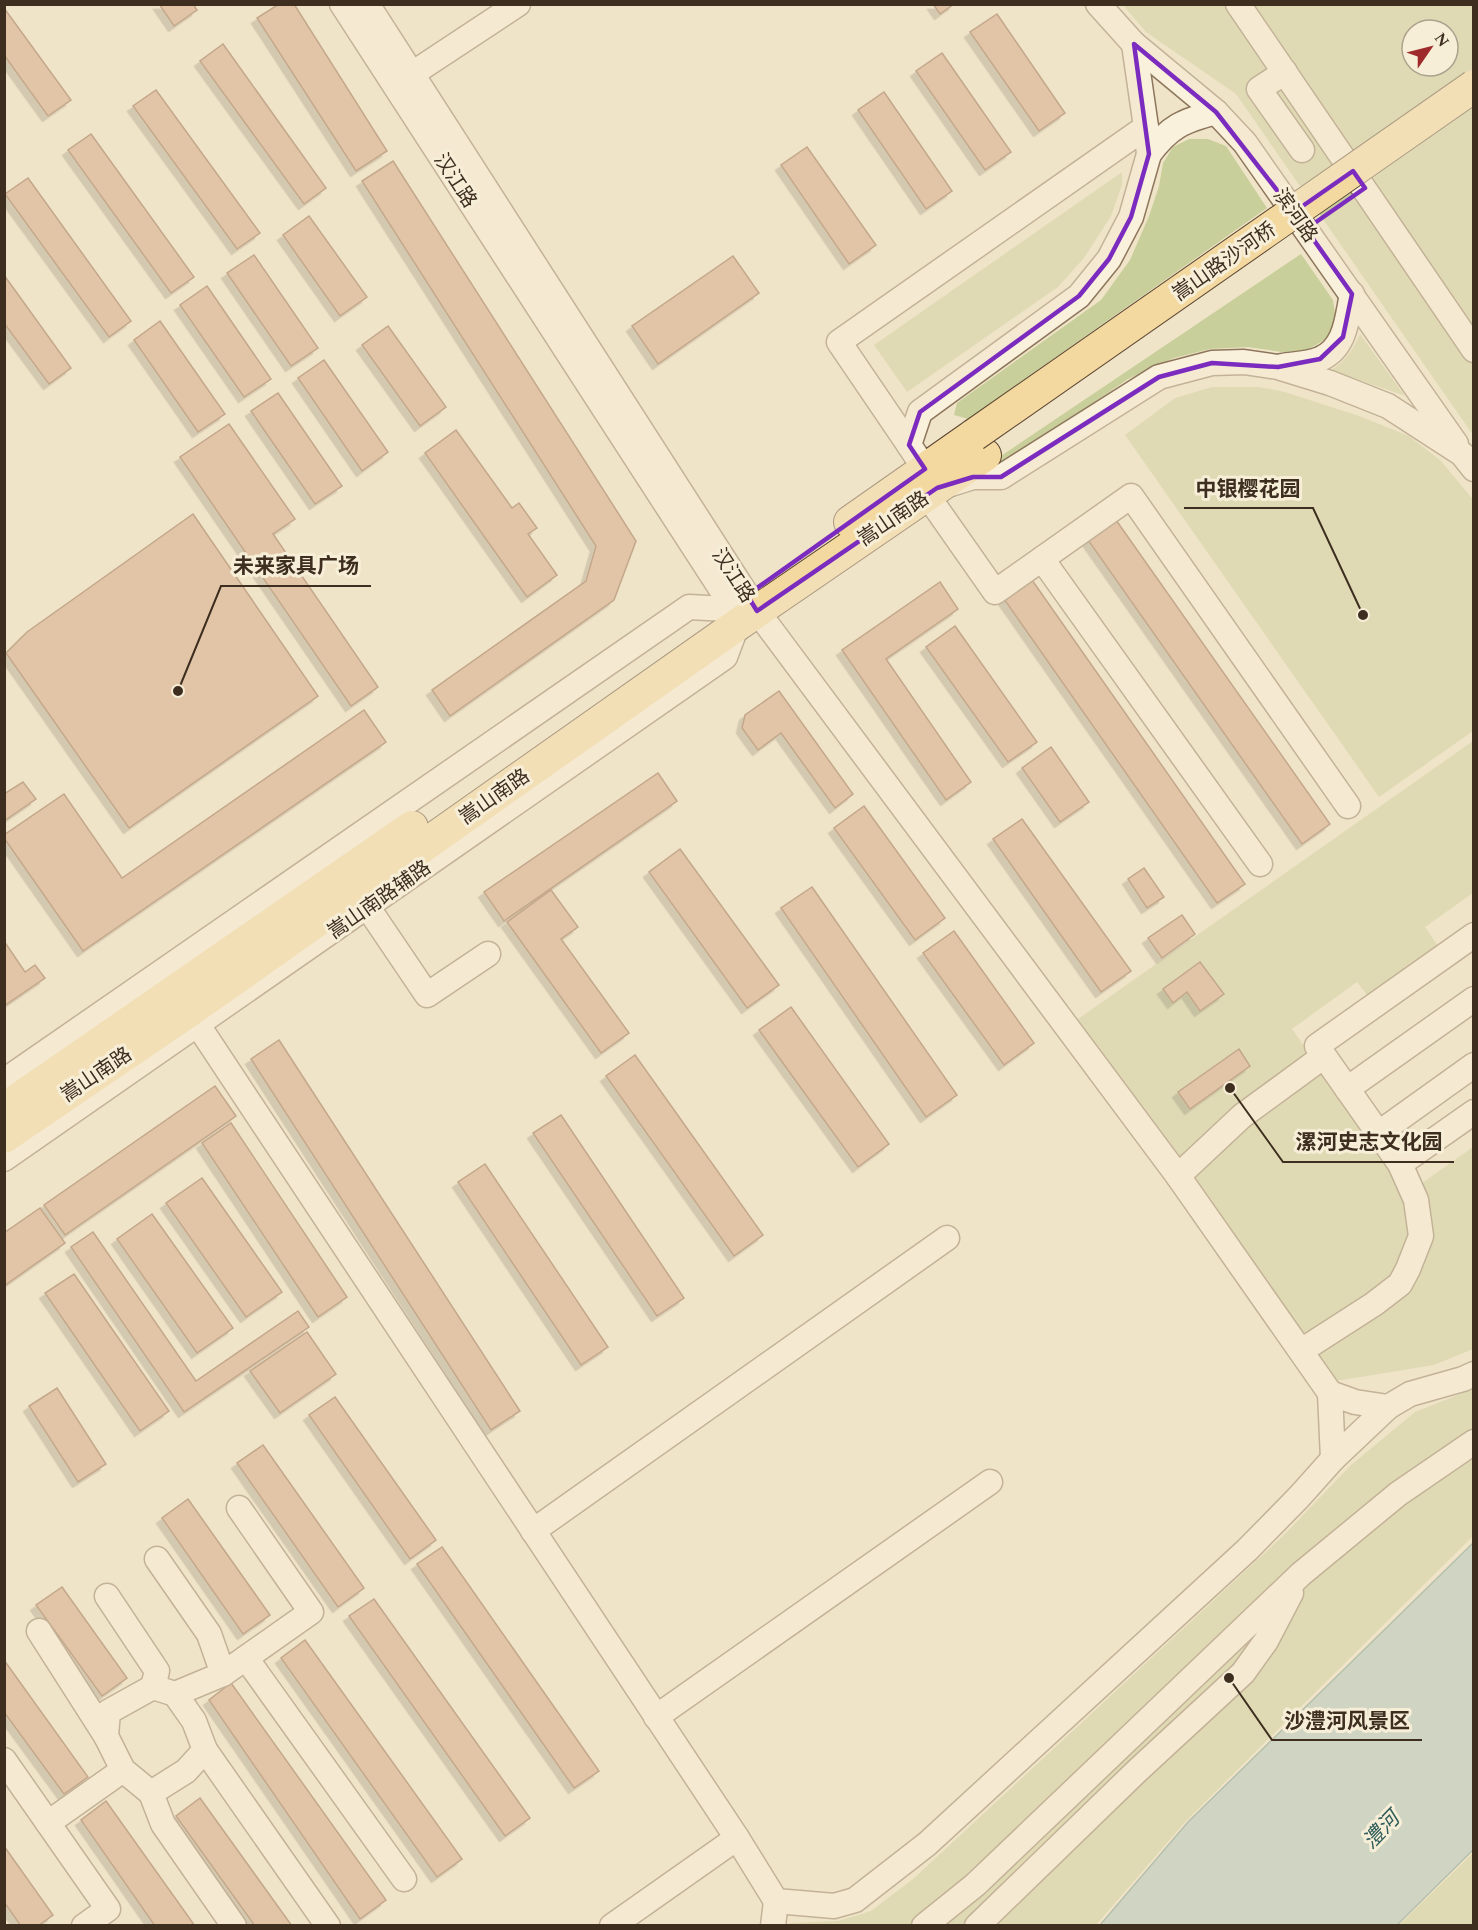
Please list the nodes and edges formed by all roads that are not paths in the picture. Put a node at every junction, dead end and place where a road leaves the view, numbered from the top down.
1 (342, 4) edge
2 (368, 4) edge
3 (518, 4) edge
4 (1098, 4) edge
5 (1238, 4) edge
6 (1134, 44) junction
7 (1285, 72) junction
8 (412, 74) junction
9 (1473, 86) edge
10 (1216, 112) junction
11 (1473, 112) edge
12 (1146, 127) junction
13 (1302, 150) dead end
14 (1149, 154) junction
15 (1352, 294) junction
16 (1473, 350) edge
17 (1278, 367) junction
18 (979, 445) junction
19 (1468, 461) edge
20 (924, 474) junction
21 (1042, 559) junction
22 (740, 609) junction
23 (1348, 806) dead end
24 (1260, 864) dead end
25 (356, 891) junction
26 (1473, 935) edge
27 (488, 954) dead end
28 (1473, 999) edge
29 (188, 1009) junction
30 (92, 1020) junction
31 (126, 1026) junction
32 (1324, 1056) junction
33 (1473, 1065) edge
34 (4, 1081) edge
35 (1347, 1089) junction
36 (4, 1109) edge
37 (1473, 1112) edge
38 (1379, 1133) junction
39 (4, 1137) edge
40 (4, 1159) edge
41 (1400, 1164) junction
42 (1179, 1176) junction
43 (947, 1238) dead end
44 (1301, 1351) junction
45 (1473, 1374) edge
46 (1330, 1393) junction
47 (1388, 1407) junction
48 (1473, 1442) edge
49 (1333, 1459) junction
50 (990, 1482) dead end
51 (239, 1508) dead end
52 (533, 1531) junction
53 (157, 1559) dead end
54 (1301, 1575) junction
55 (107, 1596) dead end
56 (39, 1631) dead end
57 (246, 1658) junction
58 (223, 1674) junction
59 (164, 1690) junction
60 (657, 1717) junction
61 (106, 1736) junction
62 (205, 1750) junction
63 (4, 1760) edge
64 (123, 1770) junction
65 (151, 1793) junction
66 (48, 1823) junction
67 (737, 1838) junction
68 (404, 1879) dead end
69 (777, 1901) junction
70 (84, 1926) edge
71 (234, 1926) edge
72 (328, 1926) edge
73 (612, 1926) edge
74 (773, 1926) edge
75 (924, 1926) edge
76 (977, 1926) edge

1 - 22 street, 汉江路
2 - 8 street, 汉江路
3 - 8 street
4 - 6 street, 滨河路
5 - 7 street
6 - 10 street, 滨河路
6 - 12 street
7 - 13 street
7 - 16 street
8 - 22 street, 汉江路
9 - 18 main road, 嵩山路沙河桥, bridge
10 - 14 street
10 - 15 street, 滨河路
11 - 18 main road, 嵩山路沙河桥
12 - 14 street
12 - 20 street
14 - 20 street
15 - 17 street
15 - 19 street, 滨河路
17 - 19 street
17 - 20 street
18 - 20 main road, 嵩山南路
20 - 21 street
20 - 22 main road, 嵩山南路
21 - 23 street
21 - 24 street
22 - 25 main road, 嵩山南路
22 - 30 street
22 - 42 street
25 - 27 street
25 - 29 main road, 嵩山南路
25 - 29 street, 嵩山南路辅路
26 - 32 street
28 - 35 street
29 - 31 main road, 嵩山南路
29 - 39 main road, 嵩山南路
29 - 40 street, 嵩山南路辅路
29 - 52 street
30 - 31 street
30 - 34 street
31 - 36 main road, 嵩山南路
32 - 35 street
32 - 42 street
33 - 38 street
35 - 38 street
37 - 41 street
38 - 41 street
41 - 44 street
42 - 44 street
43 - 52 street
44 - 46 street
45 - 47 street
46 - 47 street
46 - 49 street
47 - 49 street
48 - 54 street
49 - 69 street
50 - 60 street
51 - 57 street
52 - 60 street
53 - 58 street
54 - 75 street
54 - 76 street
55 - 59 street
56 - 61 street
57 - 58 street
57 - 68 street
58 - 59 street
59 - 61 street
59 - 62 street
60 - 67 street
61 - 64 street
62 - 65 street
62 - 72 street
63 - 66 street
64 - 65 street
64 - 66 street
65 - 71 street
66 - 70 street
67 - 69 street
67 - 73 street
69 - 74 street

